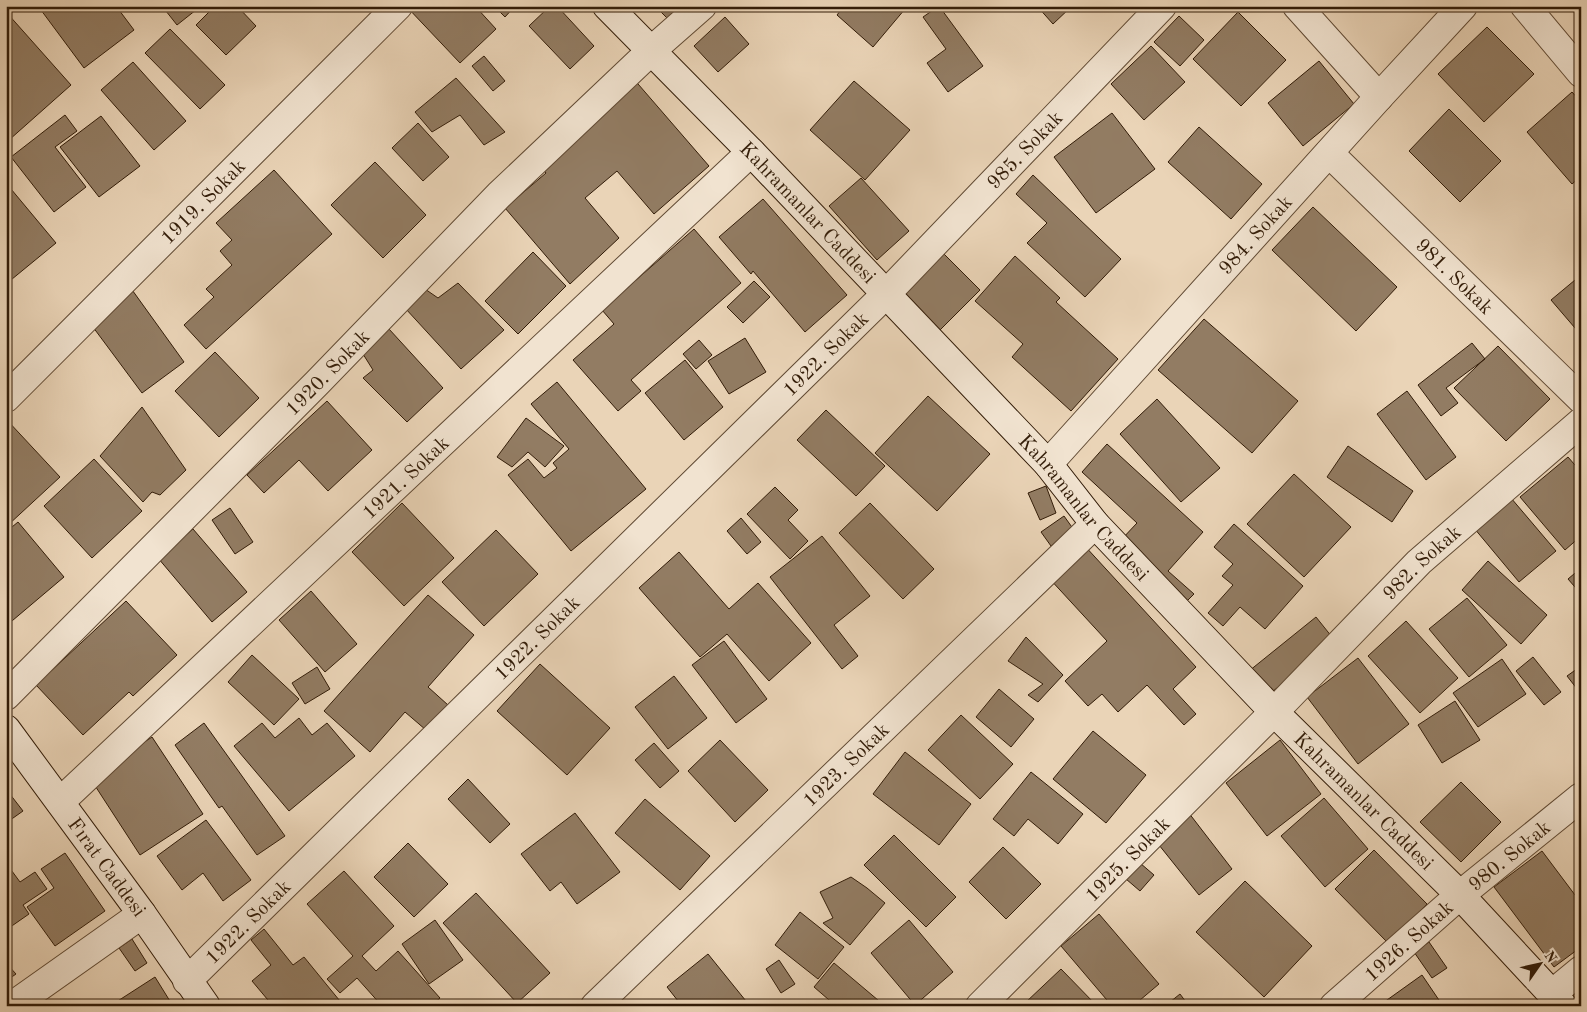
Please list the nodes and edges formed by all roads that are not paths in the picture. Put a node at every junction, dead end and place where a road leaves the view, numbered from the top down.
1 (398, 6) edge
2 (607, 6) edge
3 (702, 6) edge
4 (1162, 6) edge
5 (1297, 6) edge
6 (1463, 6) edge
7 (1525, 6) edge
8 (652, 50) junction
9 (1581, 73) edge
10 (1379, 97) junction
11 (752, 152) junction
12 (1329, 153) junction
13 (886, 294) junction
14 (6, 398) edge
15 (1581, 399) edge
16 (1581, 422) edge
17 (1048, 464) junction
18 (1095, 524) junction
19 (6, 696) edge
20 (1274, 712) junction
21 (6, 729) edge
22 (1581, 797) edge
23 (60, 802) junction
24 (1460, 895) junction
25 (142, 914) junction
26 (1581, 970) edge
27 (187, 981) junction
28 (1558, 1000) edge
29 (12, 1006) edge
30 (206, 1006) edge
31 (595, 1006) edge
32 (980, 1006) edge
33 (1334, 1006) edge

1 - 14 street, 1919. Sokak
2 - 8 street, Kahramanlar Caddesi
3 - 8 street, 1920. Sokak
4 - 13 street, 985. Sokak
5 - 10 street
6 - 10 street, 984. Sokak
7 - 9 street
8 - 11 street, Kahramanlar Caddesi
8 - 19 street, 1920. Sokak
10 - 12 street, 984. Sokak
11 - 13 street, Kahramanlar Caddesi
11 - 23 street, 1921. Sokak
12 - 15 street, 981. Sokak
12 - 17 street, 984. Sokak
13 - 17 street, Kahramanlar Caddesi
13 - 27 street, 1922. Sokak
16 - 20 street, 982. Sokak
17 - 18 street, Kahramanlar Caddesi
18 - 20 street, Kahramanlar Caddesi
18 - 31 street, 1923. Sokak
20 - 24 street, Kahramanlar Caddesi
20 - 32 street, 1925. Sokak
21 - 23 street, Fırat Caddesi
22 - 24 street, 980. Sokak
23 - 25 street, Fırat Caddesi
24 - 28 street, Kahramanlar Caddesi
24 - 33 street, 1926. Sokak
25 - 27 street, Fırat Caddesi
25 - 29 street
26 - 28 street
27 - 30 street, Fırat Caddesi

